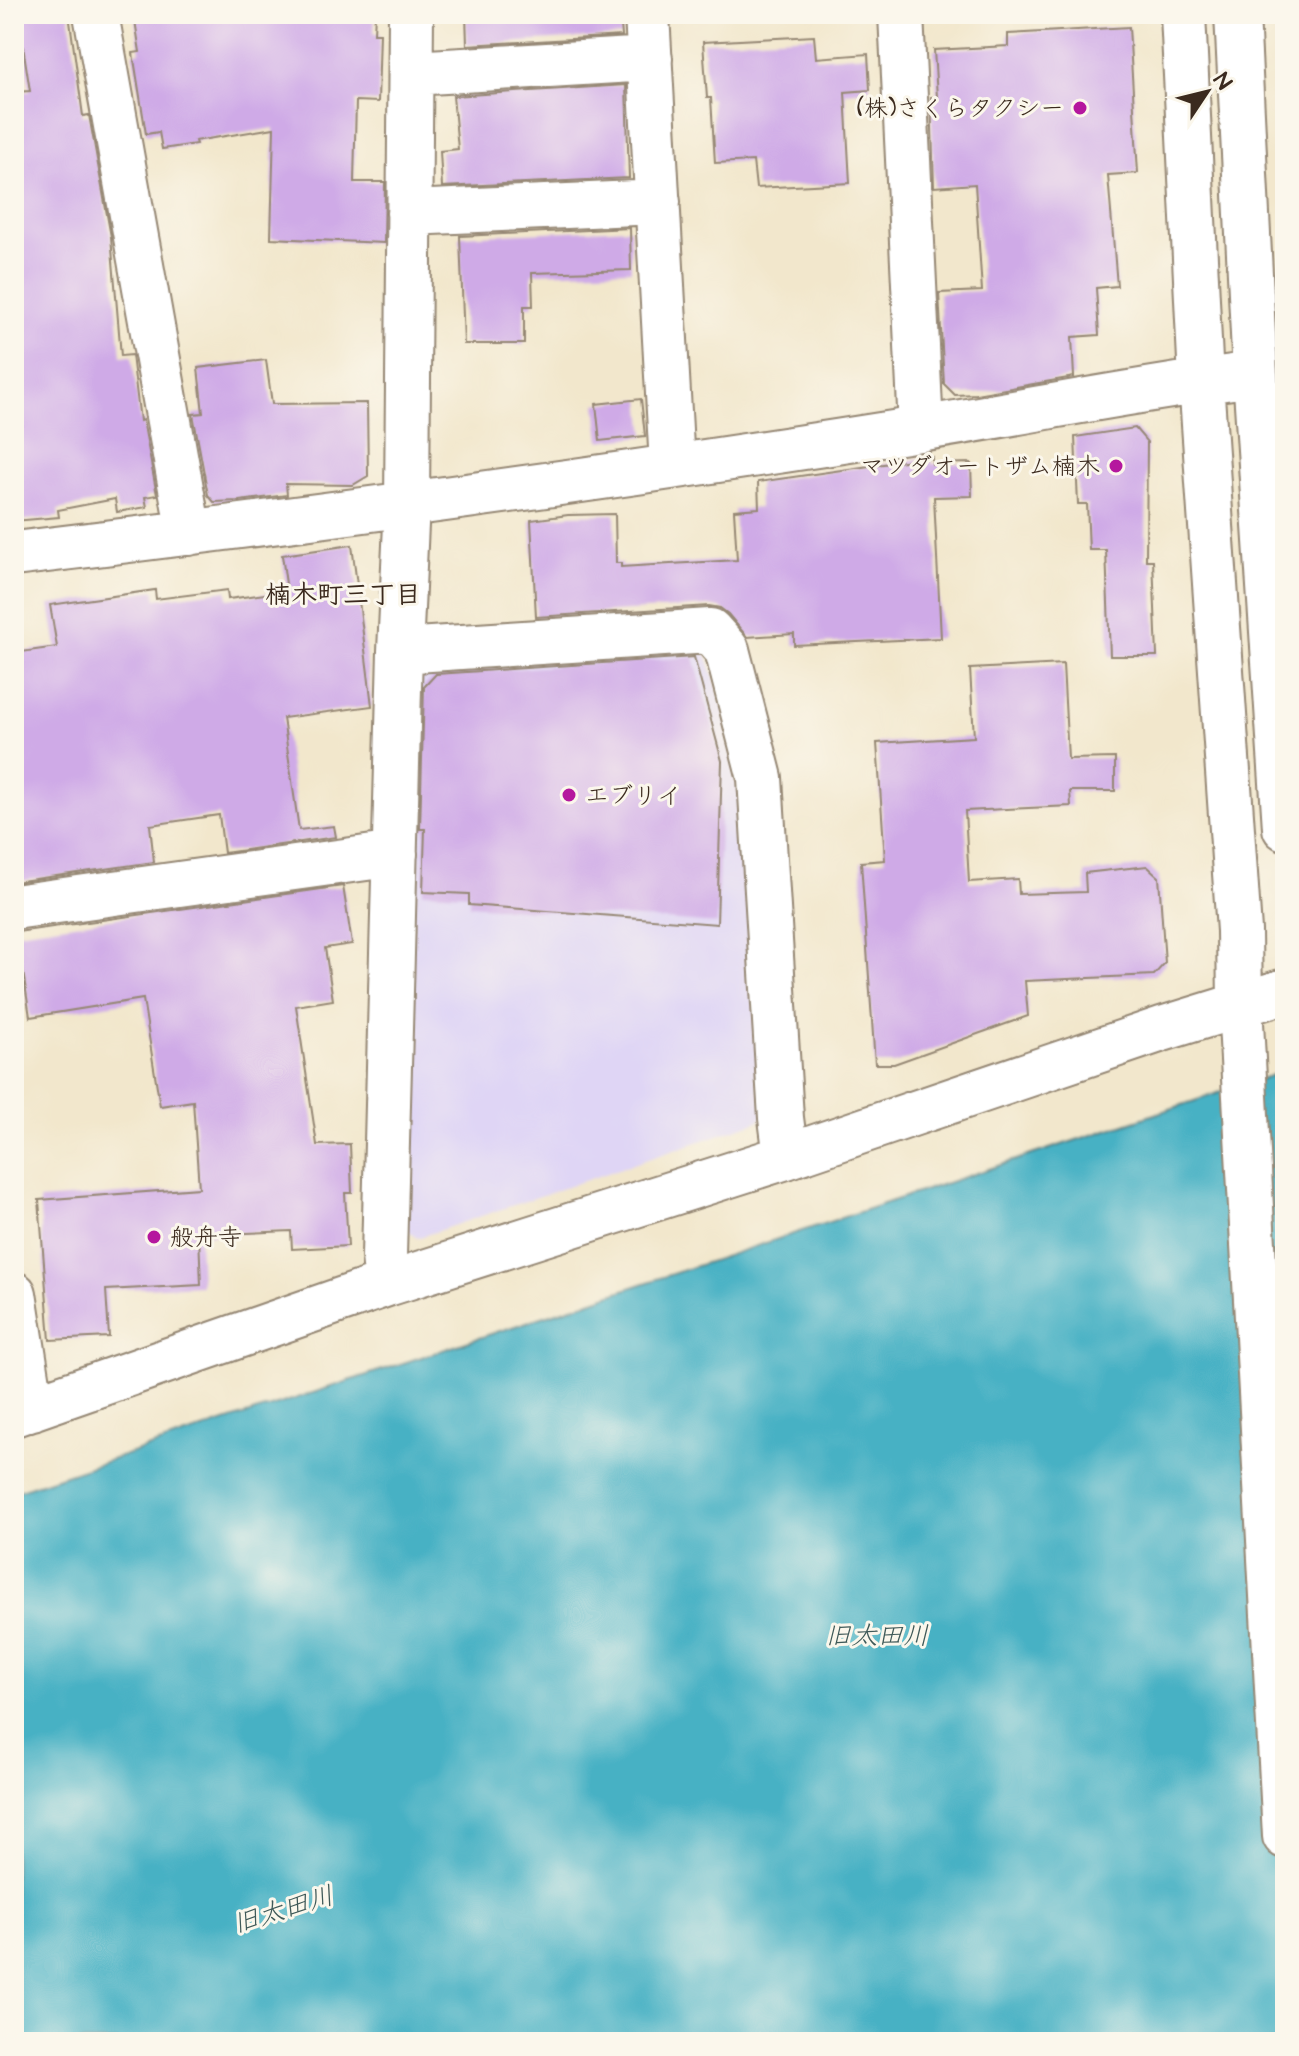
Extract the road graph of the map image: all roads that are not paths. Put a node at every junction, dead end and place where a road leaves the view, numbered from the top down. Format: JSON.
{"nodes":[{"id":1,"x":96,"y":14,"type":"edge"},
{"id":2,"x":411,"y":14,"type":"edge"},
{"id":3,"x":647,"y":14,"type":"edge"},
{"id":4,"x":901,"y":14,"type":"edge"},
{"id":5,"x":1183,"y":14,"type":"edge"},
{"id":6,"x":1237,"y":14,"type":"edge"},
{"id":7,"x":650,"y":59,"type":"junction"},
{"id":8,"x":411,"y":73,"type":"junction"},
{"id":9,"x":658,"y":202,"type":"junction"},
{"id":10,"x":409,"y":213,"type":"junction"},
{"id":11,"x":1255,"y":374,"type":"junction"},
{"id":12,"x":1201,"y":381,"type":"junction"},
{"id":13,"x":921,"y":429,"type":"junction"},
{"id":14,"x":672,"y":466,"type":"junction"},
{"id":15,"x":407,"y":503,"type":"junction"},
{"id":16,"x":189,"y":533,"type":"junction"},
{"id":17,"x":14,"y":554,"type":"edge"},
{"id":18,"x":400,"y":651,"type":"junction"},
{"id":19,"x":1285,"y":828,"type":"edge"},
{"id":20,"x":395,"y":854,"type":"junction"},
{"id":21,"x":14,"y":907,"type":"edge"},
{"id":22,"x":1285,"y":991,"type":"edge"},
{"id":23,"x":1240,"y":1004,"type":"junction"},
{"id":24,"x":786,"y":1157,"type":"junction"},
{"id":25,"x":387,"y":1284,"type":"junction"},
{"id":26,"x":14,"y":1294,"type":"edge"},
{"id":27,"x":23,"y":1411,"type":"edge"},
{"id":28,"x":1285,"y":1836,"type":"edge"}],
"edges":[{"from":1,"to":16,"type":"street"},
{"from":2,"to":8,"type":"street"},
{"from":3,"to":7,"type":"street"},
{"from":4,"to":13,"type":"street"},
{"from":5,"to":12,"type":"street"},
{"from":6,"to":11,"type":"street"},
{"from":7,"to":8,"type":"street"},
{"from":7,"to":9,"type":"street"},
{"from":8,"to":10,"type":"street"},
{"from":9,"to":10,"type":"street"},
{"from":9,"to":14,"type":"street"},
{"from":10,"to":15,"type":"street"},
{"from":11,"to":12,"type":"street"},
{"from":11,"to":19,"type":"street"},
{"from":12,"to":13,"type":"street"},
{"from":12,"to":23,"type":"street"},
{"from":13,"to":14,"type":"street"},
{"from":14,"to":15,"type":"street"},
{"from":15,"to":16,"type":"street"},
{"from":15,"to":18,"type":"street"},
{"from":16,"to":17,"type":"street"},
{"from":18,"to":20,"type":"street"},
{"from":18,"to":24,"type":"street"},
{"from":20,"to":21,"type":"street"},
{"from":20,"to":25,"type":"street"},
{"from":22,"to":23,"type":"street"},
{"from":23,"to":24,"type":"street"},
{"from":23,"to":28,"type":"street"},
{"from":24,"to":25,"type":"street"},
{"from":25,"to":27,"type":"street"},
{"from":26,"to":27,"type":"street"}]}
